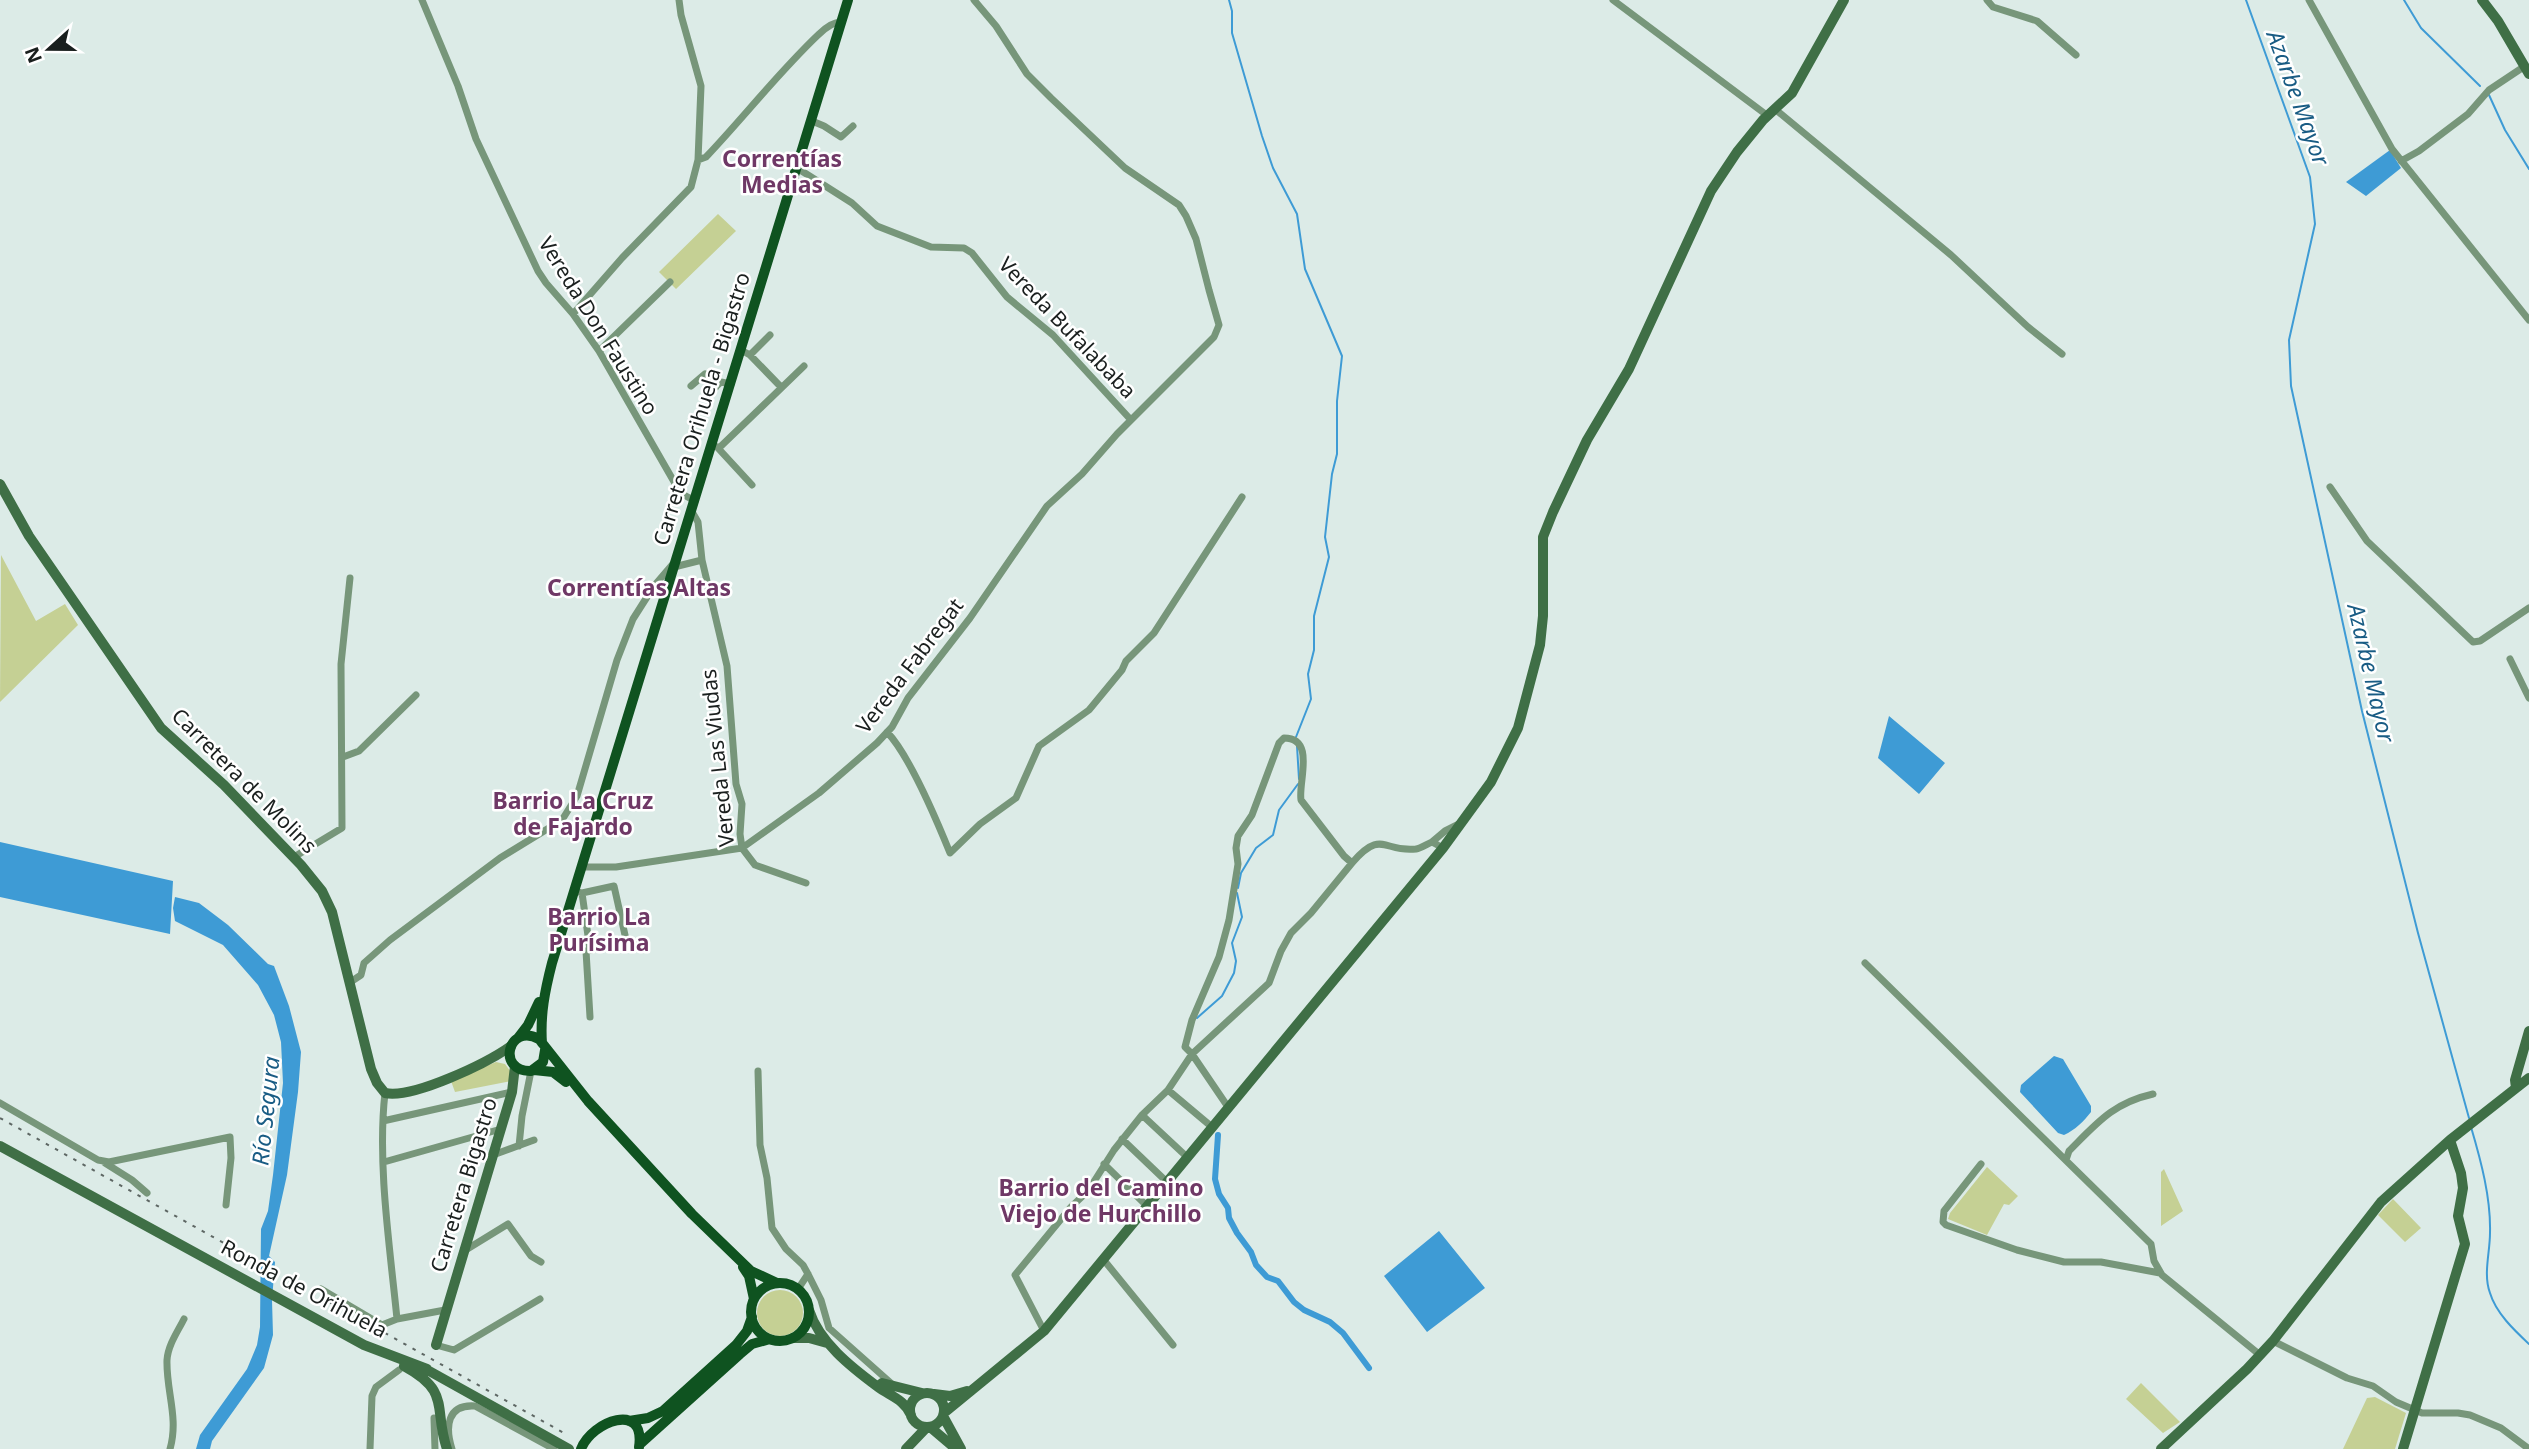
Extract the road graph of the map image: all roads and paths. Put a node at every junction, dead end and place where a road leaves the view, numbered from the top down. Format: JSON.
{"nodes":[{"id":1,"x":422,"y":0,"type":"edge"},
{"id":2,"x":679,"y":0,"type":"edge"},
{"id":3,"x":848,"y":0,"type":"edge"},
{"id":4,"x":974,"y":0,"type":"edge"},
{"id":5,"x":1613,"y":0,"type":"edge"},
{"id":6,"x":1844,"y":0,"type":"edge"},
{"id":7,"x":1987,"y":0,"type":"edge"},
{"id":8,"x":2309,"y":0,"type":"edge"},
{"id":9,"x":2482,"y":0,"type":"edge"},
{"id":10,"x":841,"y":22,"type":"junction"},
{"id":11,"x":2076,"y":55,"type":"dead end"},
{"id":12,"x":2527,"y":70,"type":"edge"},
{"id":13,"x":1771,"y":113,"type":"junction"},
{"id":14,"x":812,"y":121,"type":"junction"},
{"id":15,"x":853,"y":125,"type":"dead end"},
{"id":16,"x":698,"y":160,"type":"junction"},
{"id":17,"x":2402,"y":161,"type":"junction"},
{"id":18,"x":797,"y":168,"type":"junction"},
{"id":19,"x":670,"y":282,"type":"dead end"},
{"id":20,"x":573,"y":314,"type":"junction"},
{"id":21,"x":2529,"y":320,"type":"edge"},
{"id":22,"x":771,"y":335,"type":"dead end"},
{"id":23,"x":598,"y":351,"type":"junction"},
{"id":24,"x":746,"y":352,"type":"junction"},
{"id":25,"x":2062,"y":354,"type":"dead end"},
{"id":26,"x":804,"y":366,"type":"dead end"},
{"id":27,"x":730,"y":384,"type":"junction"},
{"id":28,"x":691,"y":386,"type":"dead end"},
{"id":29,"x":716,"y":387,"type":"junction"},
{"id":30,"x":781,"y":387,"type":"junction"},
{"id":31,"x":707,"y":395,"type":"dead end"},
{"id":32,"x":1131,"y":420,"type":"junction"},
{"id":33,"x":715,"y":445,"type":"junction"},
{"id":34,"x":0,"y":484,"type":"edge"},
{"id":35,"x":752,"y":485,"type":"dead end"},
{"id":36,"x":2330,"y":487,"type":"dead end"},
{"id":37,"x":1242,"y":497,"type":"dead end"},
{"id":38,"x":693,"y":505,"type":"junction"},
{"id":39,"x":702,"y":560,"type":"junction"},
{"id":40,"x":674,"y":565,"type":"junction"},
{"id":41,"x":350,"y":578,"type":"dead end"},
{"id":42,"x":2529,"y":608,"type":"edge"},
{"id":43,"x":2510,"y":659,"type":"dead end"},
{"id":44,"x":416,"y":695,"type":"dead end"},
{"id":45,"x":2529,"y":698,"type":"edge"},
{"id":46,"x":887,"y":732,"type":"junction"},
{"id":47,"x":343,"y":757,"type":"junction"},
{"id":48,"x":1463,"y":822,"type":"junction"},
{"id":49,"x":1432,"y":842,"type":"junction"},
{"id":50,"x":742,"y":848,"type":"junction"},
{"id":51,"x":1443,"y":848,"type":"junction"},
{"id":52,"x":294,"y":857,"type":"junction"},
{"id":53,"x":1352,"y":863,"type":"junction"},
{"id":54,"x":582,"y":867,"type":"junction"},
{"id":55,"x":806,"y":883,"type":"dead end"},
{"id":56,"x":578,"y":892,"type":"junction"},
{"id":57,"x":642,"y":942,"type":"dead end"},
{"id":58,"x":626,"y":944,"type":"junction"},
{"id":59,"x":590,"y":950,"type":"junction"},
{"id":60,"x":1865,"y":963,"type":"dead end"},
{"id":61,"x":349,"y":983,"type":"junction"},
{"id":62,"x":545,"y":990,"type":"junction"},
{"id":63,"x":590,"y":1017,"type":"dead end"},
{"id":64,"x":2529,"y":1031,"type":"edge"},
{"id":65,"x":514,"y":1042,"type":"junction"},
{"id":66,"x":544,"y":1047,"type":"junction"},
{"id":67,"x":1192,"y":1054,"type":"junction"},
{"id":68,"x":492,"y":1060,"type":"junction"},
{"id":69,"x":514,"y":1065,"type":"junction"},
{"id":70,"x":531,"y":1070,"type":"junction"},
{"id":71,"x":758,"y":1071,"type":"dead end"},
{"id":72,"x":2529,"y":1078,"type":"edge"},
{"id":73,"x":2516,"y":1088,"type":"junction"},
{"id":74,"x":513,"y":1090,"type":"junction"},
{"id":75,"x":1168,"y":1090,"type":"junction"},
{"id":76,"x":385,"y":1093,"type":"junction"},
{"id":77,"x":2153,"y":1094,"type":"dead end"},
{"id":78,"x":588,"y":1101,"type":"junction"},
{"id":79,"x":0,"y":1103,"type":"edge"},
{"id":80,"x":1228,"y":1107,"type":"junction"},
{"id":81,"x":1142,"y":1115,"type":"junction"},
{"id":82,"x":383,"y":1121,"type":"junction"},
{"id":83,"x":1212,"y":1127,"type":"junction"},
{"id":84,"x":501,"y":1129,"type":"junction"},
{"id":85,"x":1122,"y":1139,"type":"junction"},
{"id":86,"x":534,"y":1140,"type":"dead end"},
{"id":87,"x":2450,"y":1140,"type":"junction"},
{"id":88,"x":0,"y":1146,"type":"edge"},
{"id":89,"x":519,"y":1146,"type":"junction"},
{"id":90,"x":493,"y":1155,"type":"junction"},
{"id":91,"x":1187,"y":1157,"type":"junction"},
{"id":92,"x":98,"y":1160,"type":"junction"},
{"id":93,"x":2066,"y":1160,"type":"junction"},
{"id":94,"x":384,"y":1162,"type":"junction"},
{"id":95,"x":1104,"y":1164,"type":"junction"},
{"id":96,"x":1981,"y":1164,"type":"dead end"},
{"id":97,"x":1167,"y":1182,"type":"junction"},
{"id":98,"x":148,"y":1193,"type":"dead end"},
{"id":99,"x":226,"y":1205,"type":"dead end"},
{"id":100,"x":1147,"y":1206,"type":"junction"},
{"id":101,"x":464,"y":1251,"type":"junction"},
{"id":102,"x":734,"y":1257,"type":"junction"},
{"id":103,"x":1103,"y":1259,"type":"junction"},
{"id":104,"x":541,"y":1262,"type":"dead end"},
{"id":105,"x":2160,"y":1273,"type":"junction"},
{"id":106,"x":808,"y":1274,"type":"junction"},
{"id":107,"x":777,"y":1283,"type":"junction"},
{"id":108,"x":321,"y":1289,"type":"dead end"},
{"id":109,"x":798,"y":1289,"type":"junction"},
{"id":110,"x":281,"y":1298,"type":"junction"},
{"id":111,"x":540,"y":1299,"type":"dead end"},
{"id":112,"x":754,"y":1299,"type":"junction"},
{"id":113,"x":445,"y":1310,"type":"junction"},
{"id":114,"x":809,"y":1310,"type":"junction"},
{"id":115,"x":752,"y":1317,"type":"junction"},
{"id":116,"x":184,"y":1319,"type":"dead end"},
{"id":117,"x":397,"y":1319,"type":"junction"},
{"id":118,"x":1044,"y":1331,"type":"junction"},
{"id":119,"x":793,"y":1338,"type":"junction"},
{"id":120,"x":770,"y":1339,"type":"junction"},
{"id":121,"x":2273,"y":1341,"type":"junction"},
{"id":122,"x":827,"y":1343,"type":"junction"},
{"id":123,"x":364,"y":1345,"type":"junction"},
{"id":124,"x":436,"y":1345,"type":"joint"},
{"id":125,"x":1172,"y":1345,"type":"dead end"},
{"id":126,"x":2260,"y":1355,"type":"junction"},
{"id":127,"x":427,"y":1369,"type":"junction"},
{"id":128,"x":399,"y":1370,"type":"dead end"},
{"id":129,"x":864,"y":1374,"type":"junction"},
{"id":130,"x":974,"y":1388,"type":"junction"},
{"id":131,"x":898,"y":1389,"type":"junction"},
{"id":132,"x":927,"y":1393,"type":"junction"},
{"id":133,"x":2415,"y":1410,"type":"junction"},
{"id":134,"x":944,"y":1414,"type":"junction"},
{"id":135,"x":434,"y":1418,"type":"dead end"},
{"id":136,"x":912,"y":1418,"type":"junction"},
{"id":137,"x":629,"y":1421,"type":"junction"},
{"id":138,"x":928,"y":1427,"type":"junction"},
{"id":139,"x":583,"y":1444,"type":"edge"},
{"id":140,"x":556,"y":1446,"type":"edge"},
{"id":141,"x":639,"y":1446,"type":"edge"},
{"id":142,"x":909,"y":1446,"type":"edge"},
{"id":143,"x":2529,"y":1448,"type":"edge"},
{"id":144,"x":170,"y":1449,"type":"edge"},
{"id":145,"x":370,"y":1449,"type":"edge"},
{"id":146,"x":435,"y":1449,"type":"edge"},
{"id":147,"x":450,"y":1449,"type":"edge"},
{"id":148,"x":569,"y":1449,"type":"edge"},
{"id":149,"x":958,"y":1449,"type":"edge"},
{"id":150,"x":2161,"y":1449,"type":"edge"},
{"id":151,"x":2403,"y":1449,"type":"edge"}],
"edges":[{"from":1,"to":20,"type":"street","name":"Vereda Don Faustino"},
{"from":2,"to":16,"type":"street"},
{"from":3,"to":10,"type":"main road","name":"Carretera Orihuela - Bigastro"},
{"from":4,"to":32,"type":"street","name":"Vereda Fabregat"},
{"from":5,"to":13,"type":"street"},
{"from":6,"to":13,"type":"main road"},
{"from":7,"to":11,"type":"street"},
{"from":8,"to":17,"type":"street"},
{"from":9,"to":12,"type":"main road"},
{"from":10,"to":14,"type":"main road","name":"Carretera Orihuela - Bigastro"},
{"from":10,"to":16,"type":"street"},
{"from":12,"to":17,"type":"street"},
{"from":13,"to":25,"type":"street"},
{"from":13,"to":48,"type":"main road"},
{"from":14,"to":15,"type":"street"},
{"from":14,"to":18,"type":"main road","name":"Carretera Orihuela - Bigastro"},
{"from":16,"to":20,"type":"street"},
{"from":17,"to":21,"type":"street"},
{"from":18,"to":24,"type":"main road","name":"Carretera Orihuela - Bigastro"},
{"from":18,"to":32,"type":"street","name":"Vereda Bufalababa"},
{"from":19,"to":23,"type":"street"},
{"from":20,"to":23,"type":"street","name":"Vereda Don Faustino"},
{"from":22,"to":24,"type":"street"},
{"from":23,"to":38,"type":"street","name":"Vereda Don Faustino"},
{"from":24,"to":27,"type":"main road","name":"Carretera Orihuela - Bigastro"},
{"from":24,"to":30,"type":"street"},
{"from":26,"to":30,"type":"street"},
{"from":27,"to":29,"type":"street"},
{"from":27,"to":33,"type":"main road","name":"Carretera Orihuela - Bigastro"},
{"from":28,"to":29,"type":"street"},
{"from":29,"to":31,"type":"street"},
{"from":30,"to":33,"type":"street"},
{"from":32,"to":46,"type":"street","name":"Vereda Fabregat"},
{"from":33,"to":35,"type":"street"},
{"from":33,"to":38,"type":"main road","name":"Carretera Orihuela - Bigastro"},
{"from":34,"to":52,"type":"main road","name":"Carretera de Molins"},
{"from":36,"to":42,"type":"street"},
{"from":37,"to":46,"type":"street"},
{"from":38,"to":39,"type":"street","name":"Vereda Las Viudas"},
{"from":38,"to":40,"type":"main road","name":"Carretera Orihuela - Bigastro"},
{"from":39,"to":40,"type":"street"},
{"from":39,"to":50,"type":"street","name":"Vereda Las Viudas"},
{"from":40,"to":54,"type":"main road","name":"Carretera Orihuela - Bigastro"},
{"from":40,"to":61,"type":"street"},
{"from":41,"to":47,"type":"street"},
{"from":43,"to":45,"type":"street"},
{"from":44,"to":47,"type":"street"},
{"from":46,"to":50,"type":"street","name":"Vereda Fabregat"},
{"from":47,"to":52,"type":"street"},
{"from":48,"to":49,"type":"street"},
{"from":48,"to":51,"type":"main road"},
{"from":49,"to":51,"type":"street"},
{"from":49,"to":53,"type":"street"},
{"from":50,"to":54,"type":"street","name":"Vereda Fabregat"},
{"from":50,"to":55,"type":"street","name":"Vereda Las Viudas"},
{"from":51,"to":80,"type":"main road"},
{"from":52,"to":61,"type":"main road","name":"Carretera de Molins"},
{"from":53,"to":67,"type":"street"},
{"from":53,"to":67,"type":"street"},
{"from":54,"to":56,"type":"main road","name":"Carretera Orihuela - Bigastro"},
{"from":56,"to":58,"type":"street"},
{"from":56,"to":59,"type":"street"},
{"from":56,"to":62,"type":"main road","name":"Carretera Orihuela - Bigastro"},
{"from":57,"to":58,"type":"street"},
{"from":58,"to":59,"type":"street"},
{"from":59,"to":63,"type":"street"},
{"from":60,"to":93,"type":"street"},
{"from":61,"to":76,"type":"main road","name":"Carretera de Molins"},
{"from":62,"to":65,"type":"main road"},
{"from":62,"to":66,"type":"main road"},
{"from":64,"to":73,"type":"main road"},
{"from":65,"to":66,"type":"main road"},
{"from":65,"to":68,"type":"main road"},
{"from":65,"to":69,"type":"main road"},
{"from":66,"to":70,"type":"main road"},
{"from":66,"to":78,"type":"main road"},
{"from":67,"to":75,"type":"street"},
{"from":67,"to":80,"type":"street"},
{"from":68,"to":69,"type":"main road"},
{"from":68,"to":76,"type":"main road"},
{"from":69,"to":70,"type":"main road"},
{"from":69,"to":74,"type":"main road","name":"Carretera Bigastro"},
{"from":70,"to":74,"type":"main road","name":"Carretera Bigastro"},
{"from":70,"to":78,"type":"main road"},
{"from":70,"to":89,"type":"street"},
{"from":71,"to":106,"type":"street"},
{"from":72,"to":73,"type":"main road"},
{"from":73,"to":87,"type":"main road"},
{"from":74,"to":82,"type":"street"},
{"from":74,"to":84,"type":"main road","name":"Carretera Bigastro"},
{"from":75,"to":81,"type":"street"},
{"from":75,"to":83,"type":"street"},
{"from":76,"to":82,"type":"street"},
{"from":77,"to":93,"type":"street"},
{"from":78,"to":102,"type":"main road"},
{"from":79,"to":92,"type":"street"},
{"from":80,"to":83,"type":"main road"},
{"from":81,"to":85,"type":"street"},
{"from":81,"to":91,"type":"street"},
{"from":82,"to":94,"type":"street"},
{"from":83,"to":91,"type":"main road"},
{"from":84,"to":90,"type":"main road","name":"Carretera Bigastro"},
{"from":84,"to":94,"type":"street"},
{"from":85,"to":95,"type":"street"},
{"from":85,"to":97,"type":"street"},
{"from":86,"to":89,"type":"street"},
{"from":87,"to":121,"type":"main road"},
{"from":87,"to":133,"type":"main road"},
{"from":88,"to":110,"type":"main road","name":"Ronda de Orihuela"},
{"from":89,"to":90,"type":"street"},
{"from":90,"to":101,"type":"main road","name":"Carretera Bigastro"},
{"from":91,"to":97,"type":"main road"},
{"from":92,"to":98,"type":"street"},
{"from":92,"to":99,"type":"street"},
{"from":93,"to":105,"type":"street"},
{"from":94,"to":117,"type":"street"},
{"from":95,"to":100,"type":"street"},
{"from":95,"to":118,"type":"street"},
{"from":96,"to":105,"type":"street"},
{"from":97,"to":100,"type":"main road"},
{"from":100,"to":103,"type":"main road"},
{"from":101,"to":104,"type":"street"},
{"from":101,"to":113,"type":"main road","name":"Carretera Bigastro"},
{"from":102,"to":107,"type":"main road"},
{"from":102,"to":112,"type":"main road"},
{"from":103,"to":118,"type":"main road"},
{"from":103,"to":125,"type":"street"},
{"from":105,"to":126,"type":"street"},
{"from":106,"to":109,"type":"street"},
{"from":106,"to":131,"type":"street"},
{"from":107,"to":109,"type":"main road"},
{"from":107,"to":112,"type":"main road"},
{"from":108,"to":117,"type":"street"},
{"from":109,"to":114,"type":"main road"},
{"from":110,"to":123,"type":"main road","name":"Ronda de Orihuela"},
{"from":110,"to":127,"type":"main road","name":"Ronda de Orihuela"},
{"from":111,"to":124,"type":"street"},
{"from":112,"to":115,"type":"main road"},
{"from":113,"to":117,"type":"street"},
{"from":113,"to":124,"type":"main road","name":"Carretera Bigastro"},
{"from":114,"to":119,"type":"main road"},
{"from":114,"to":122,"type":"main road"},
{"from":115,"to":120,"type":"main road"},
{"from":115,"to":137,"type":"main road"},
{"from":116,"to":144,"type":"street"},
{"from":118,"to":130,"type":"main road"},
{"from":119,"to":120,"type":"main road"},
{"from":119,"to":122,"type":"main road"},
{"from":120,"to":141,"type":"main road"},
{"from":121,"to":126,"type":"main road"},
{"from":121,"to":133,"type":"street"},
{"from":122,"to":129,"type":"main road"},
{"from":123,"to":127,"type":"main road","name":"Ronda de Orihuela"},
{"from":123,"to":147,"type":"main road"},
{"from":126,"to":150,"type":"main road"},
{"from":127,"to":140,"type":"main road","name":"Ronda de Orihuela"},
{"from":128,"to":145,"type":"street"},
{"from":129,"to":131,"type":"main road"},
{"from":129,"to":136,"type":"main road"},
{"from":130,"to":132,"type":"main road"},
{"from":130,"to":134,"type":"main road"},
{"from":131,"to":132,"type":"main road"},
{"from":132,"to":134,"type":"main road"},
{"from":132,"to":136,"type":"main road"},
{"from":133,"to":143,"type":"street"},
{"from":133,"to":151,"type":"main road"},
{"from":134,"to":138,"type":"main road"},
{"from":134,"to":149,"type":"main road"},
{"from":135,"to":146,"type":"street"},
{"from":136,"to":138,"type":"main road"},
{"from":136,"to":142,"type":"main road"},
{"from":137,"to":139,"type":"main road"},
{"from":137,"to":141,"type":"main road"},
{"from":138,"to":142,"type":"main road"},
{"from":138,"to":149,"type":"main road"},
{"from":139,"to":140,"type":"main road"},
{"from":140,"to":147,"type":"street"},
{"from":140,"to":148,"type":"main road","name":"Ronda de Orihuela"}]}
